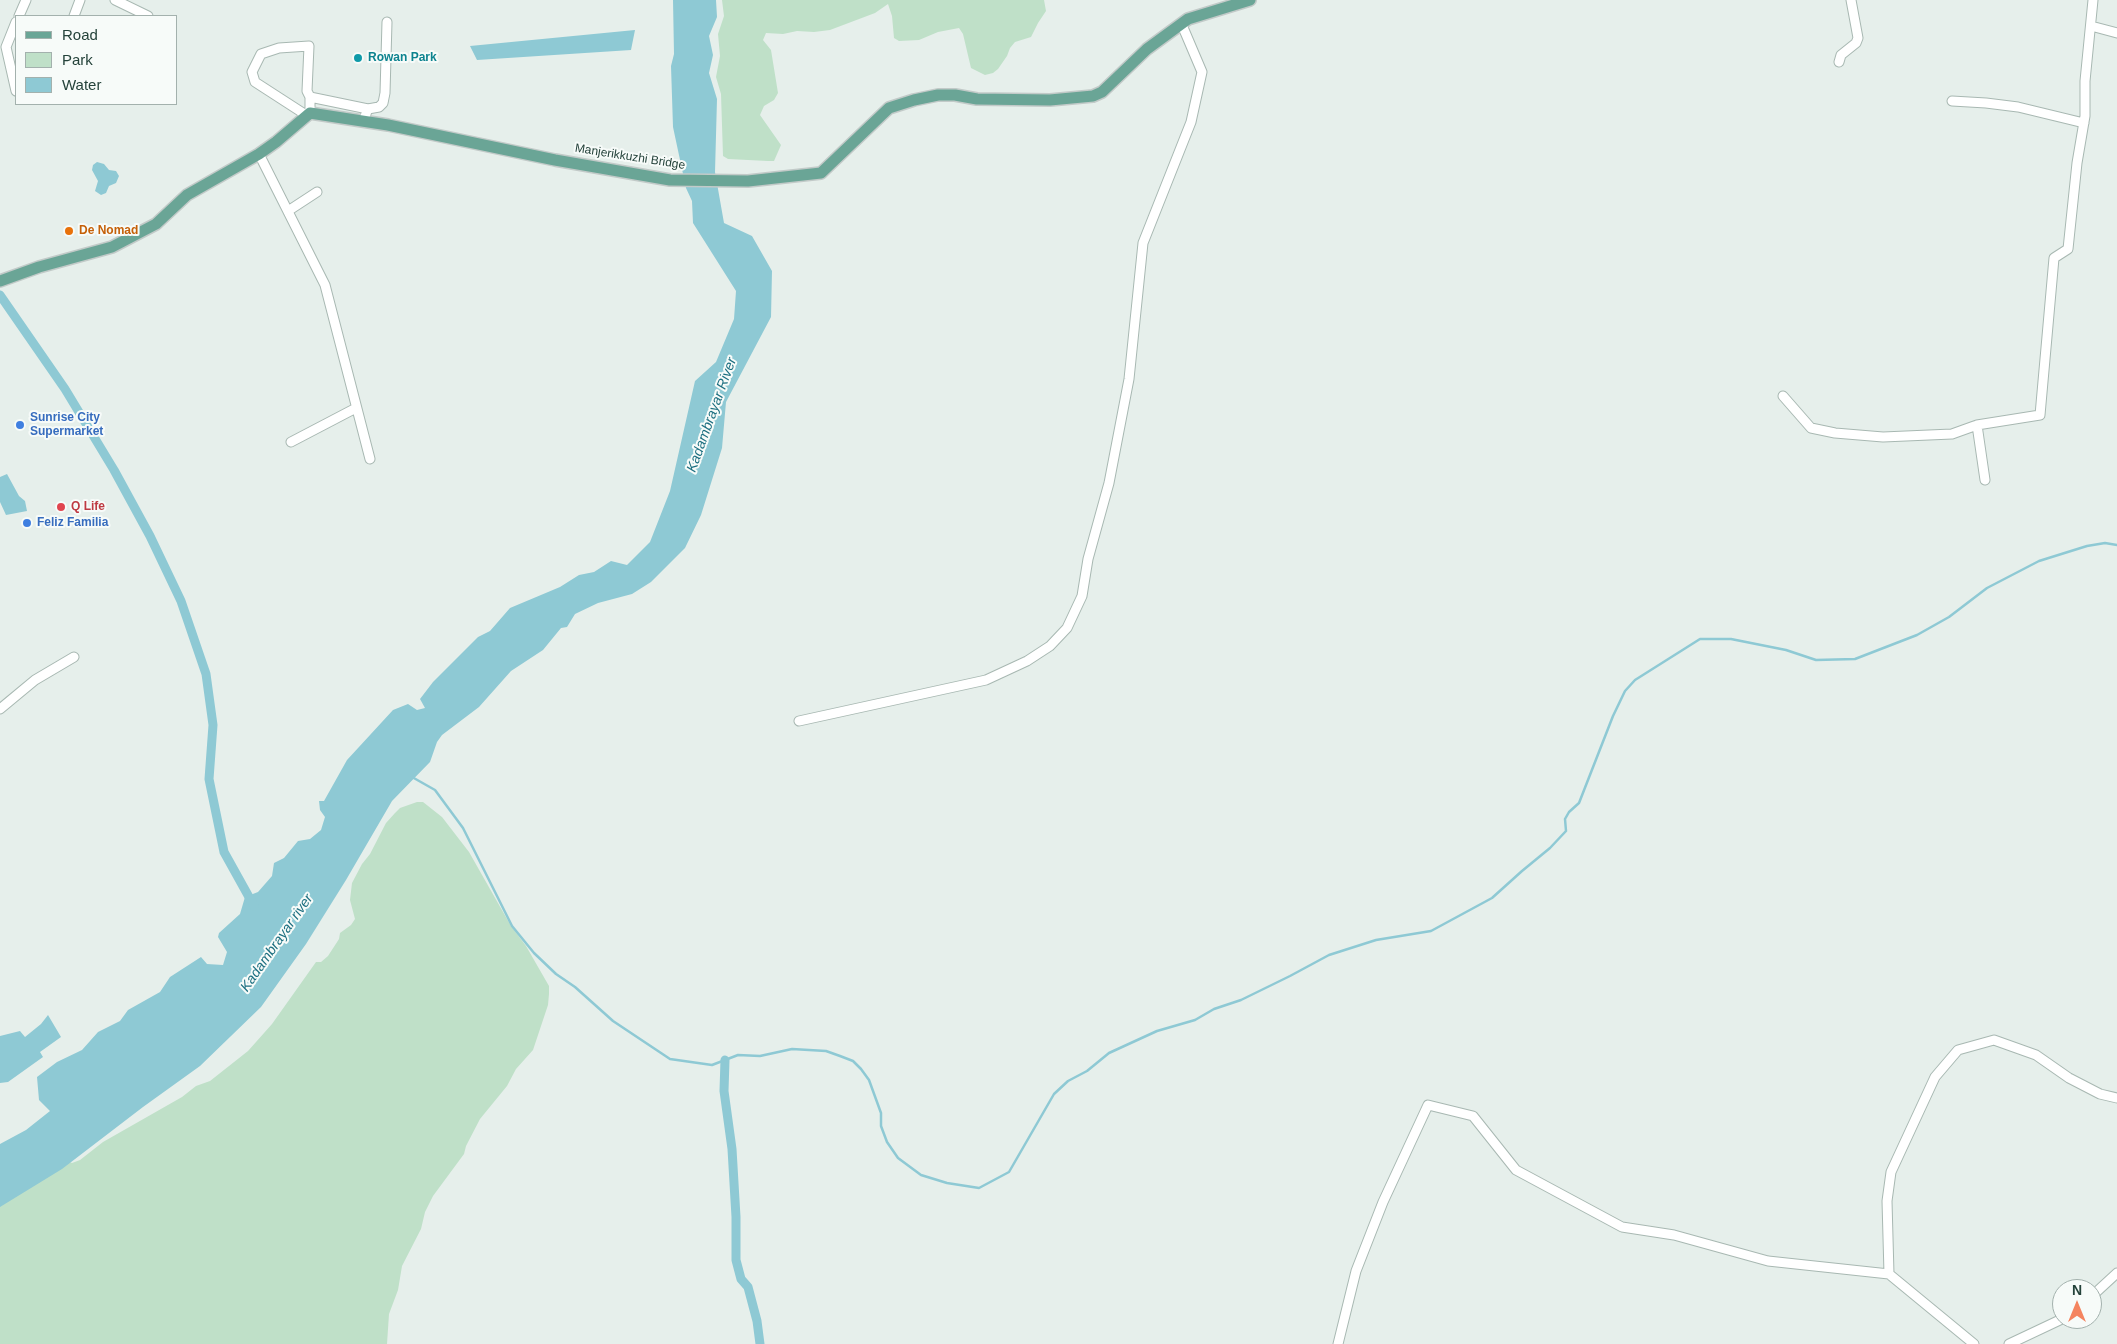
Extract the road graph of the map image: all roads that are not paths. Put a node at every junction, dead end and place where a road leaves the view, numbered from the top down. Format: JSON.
{"nodes":[{"id":1,"x":26,"y":0,"type":"edge"},
{"id":2,"x":80,"y":0,"type":"edge"},
{"id":3,"x":116,"y":0,"type":"edge"},
{"id":4,"x":1250,"y":0,"type":"edge"},
{"id":5,"x":1851,"y":0,"type":"edge"},
{"id":6,"x":2093,"y":0,"type":"edge"},
{"id":7,"x":19,"y":15,"type":"edge"},
{"id":8,"x":74,"y":15,"type":"edge"},
{"id":9,"x":146,"y":15,"type":"edge"},
{"id":10,"x":387,"y":22,"type":"dead end"},
{"id":11,"x":15,"y":25,"type":"edge"},
{"id":12,"x":1182,"y":25,"type":"junction"},
{"id":13,"x":2091,"y":26,"type":"junction"},
{"id":14,"x":2117,"y":33,"type":"edge"},
{"id":15,"x":1839,"y":62,"type":"dead end"},
{"id":16,"x":15,"y":87,"type":"edge"},
{"id":17,"x":310,"y":97,"type":"junction"},
{"id":18,"x":1952,"y":101,"type":"dead end"},
{"id":19,"x":368,"y":109,"type":"junction"},
{"id":20,"x":308,"y":114,"type":"junction"},
{"id":21,"x":363,"y":122,"type":"junction"},
{"id":22,"x":2084,"y":123,"type":"junction"},
{"id":23,"x":259,"y":154,"type":"junction"},
{"id":24,"x":317,"y":192,"type":"dead end"},
{"id":25,"x":288,"y":211,"type":"junction"},
{"id":26,"x":0,"y":282,"type":"edge"},
{"id":27,"x":1783,"y":396,"type":"dead end"},
{"id":28,"x":356,"y":408,"type":"junction"},
{"id":29,"x":1977,"y":425,"type":"junction"},
{"id":30,"x":291,"y":442,"type":"dead end"},
{"id":31,"x":370,"y":459,"type":"dead end"},
{"id":32,"x":1985,"y":480,"type":"dead end"},
{"id":33,"x":74,"y":656,"type":"dead end"},
{"id":34,"x":0,"y":709,"type":"edge"},
{"id":35,"x":799,"y":721,"type":"dead end"},
{"id":36,"x":2117,"y":1098,"type":"edge"},
{"id":37,"x":2117,"y":1273,"type":"edge"},
{"id":38,"x":1889,"y":1274,"type":"junction"},
{"id":39,"x":2102,"y":1287,"type":"edge"},
{"id":40,"x":2052,"y":1324,"type":"edge"},
{"id":41,"x":1338,"y":1344,"type":"edge"},
{"id":42,"x":1974,"y":1344,"type":"edge"},
{"id":43,"x":2009,"y":1344,"type":"edge"}],
"edges":[{"from":1,"to":7,"type":"street"},
{"from":2,"to":8,"type":"street"},
{"from":3,"to":9,"type":"street"},
{"from":4,"to":12,"type":"main road"},
{"from":5,"to":15,"type":"street"},
{"from":6,"to":13,"type":"street"},
{"from":10,"to":19,"type":"street"},
{"from":11,"to":16,"type":"street"},
{"from":12,"to":21,"type":"main road","name":"Manjerikkuzhi Bridge"},
{"from":12,"to":35,"type":"street"},
{"from":13,"to":14,"type":"street"},
{"from":13,"to":22,"type":"street"},
{"from":17,"to":19,"type":"street"},
{"from":17,"to":20,"type":"street"},
{"from":17,"to":20,"type":"street"},
{"from":18,"to":22,"type":"street"},
{"from":19,"to":21,"type":"street"},
{"from":20,"to":21,"type":"main road","name":"Manjerikkuzhi Bridge"},
{"from":20,"to":23,"type":"main road"},
{"from":22,"to":29,"type":"street"},
{"from":23,"to":25,"type":"street"},
{"from":23,"to":26,"type":"main road"},
{"from":24,"to":25,"type":"street"},
{"from":25,"to":28,"type":"street"},
{"from":27,"to":29,"type":"street"},
{"from":28,"to":30,"type":"street"},
{"from":28,"to":31,"type":"street"},
{"from":29,"to":32,"type":"street"},
{"from":33,"to":34,"type":"street"},
{"from":36,"to":38,"type":"street"},
{"from":37,"to":39,"type":"street"},
{"from":38,"to":41,"type":"street"},
{"from":38,"to":42,"type":"street"},
{"from":40,"to":43,"type":"street"}]}
